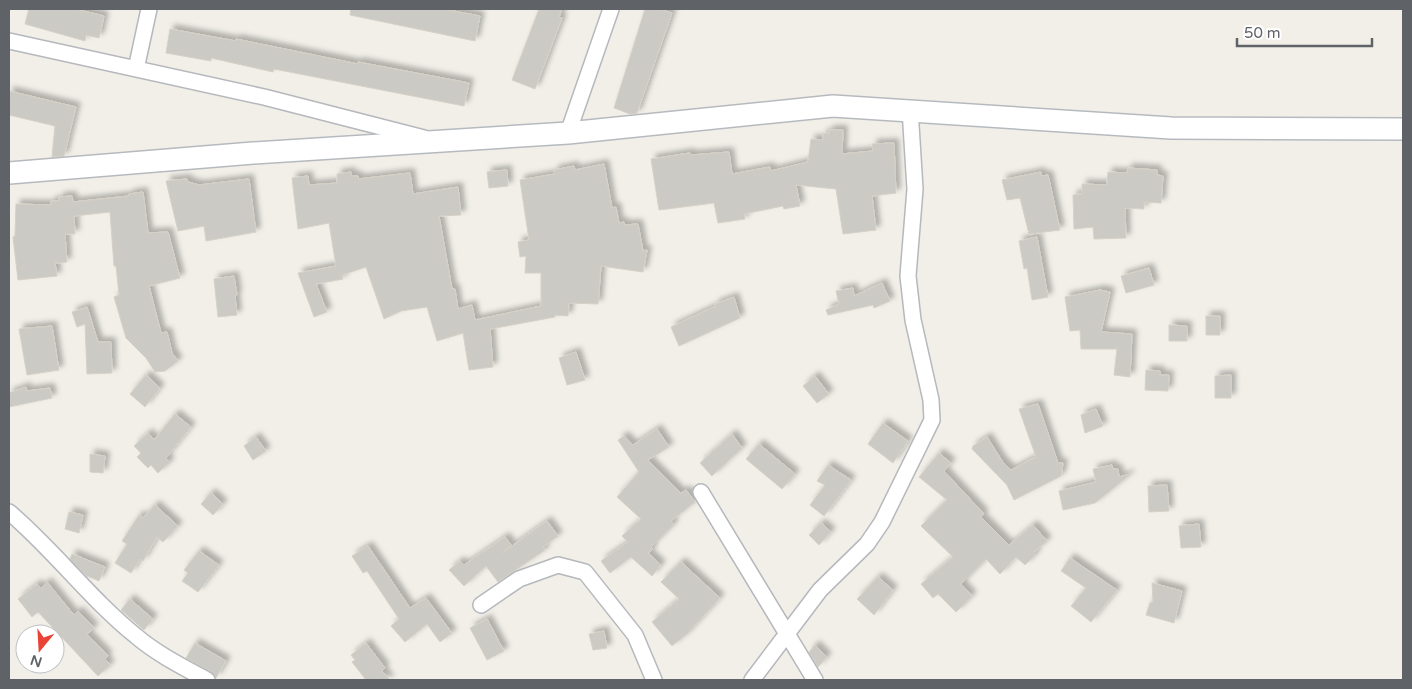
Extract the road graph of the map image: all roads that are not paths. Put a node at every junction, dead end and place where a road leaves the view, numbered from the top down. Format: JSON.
{"nodes":[{"id":1,"x":150,"y":9,"type":"edge"},
{"id":2,"x":611,"y":9,"type":"edge"},
{"id":3,"x":9,"y":41,"type":"edge"},
{"id":4,"x":136,"y":69,"type":"junction"},
{"id":5,"x":910,"y":110,"type":"junction"},
{"id":6,"x":1403,"y":129,"type":"edge"},
{"id":7,"x":568,"y":133,"type":"junction"},
{"id":8,"x":437,"y":141,"type":"junction"},
{"id":9,"x":9,"y":173,"type":"edge"},
{"id":10,"x":701,"y":492,"type":"dead end"},
{"id":11,"x":9,"y":512,"type":"edge"},
{"id":12,"x":481,"y":605,"type":"dead end"},
{"id":13,"x":786,"y":633,"type":"junction"},
{"id":14,"x":207,"y":680,"type":"edge"},
{"id":15,"x":654,"y":680,"type":"edge"},
{"id":16,"x":752,"y":680,"type":"edge"},
{"id":17,"x":815,"y":680,"type":"edge"}],
"edges":[{"from":1,"to":4,"type":"street"},
{"from":2,"to":7,"type":"street"},
{"from":3,"to":4,"type":"street"},
{"from":4,"to":8,"type":"street"},
{"from":5,"to":6,"type":"street"},
{"from":5,"to":7,"type":"street"},
{"from":5,"to":13,"type":"street"},
{"from":7,"to":8,"type":"street"},
{"from":8,"to":9,"type":"street"},
{"from":10,"to":13,"type":"street"},
{"from":11,"to":14,"type":"street"},
{"from":12,"to":15,"type":"street"},
{"from":13,"to":16,"type":"street"},
{"from":13,"to":17,"type":"street"}]}
